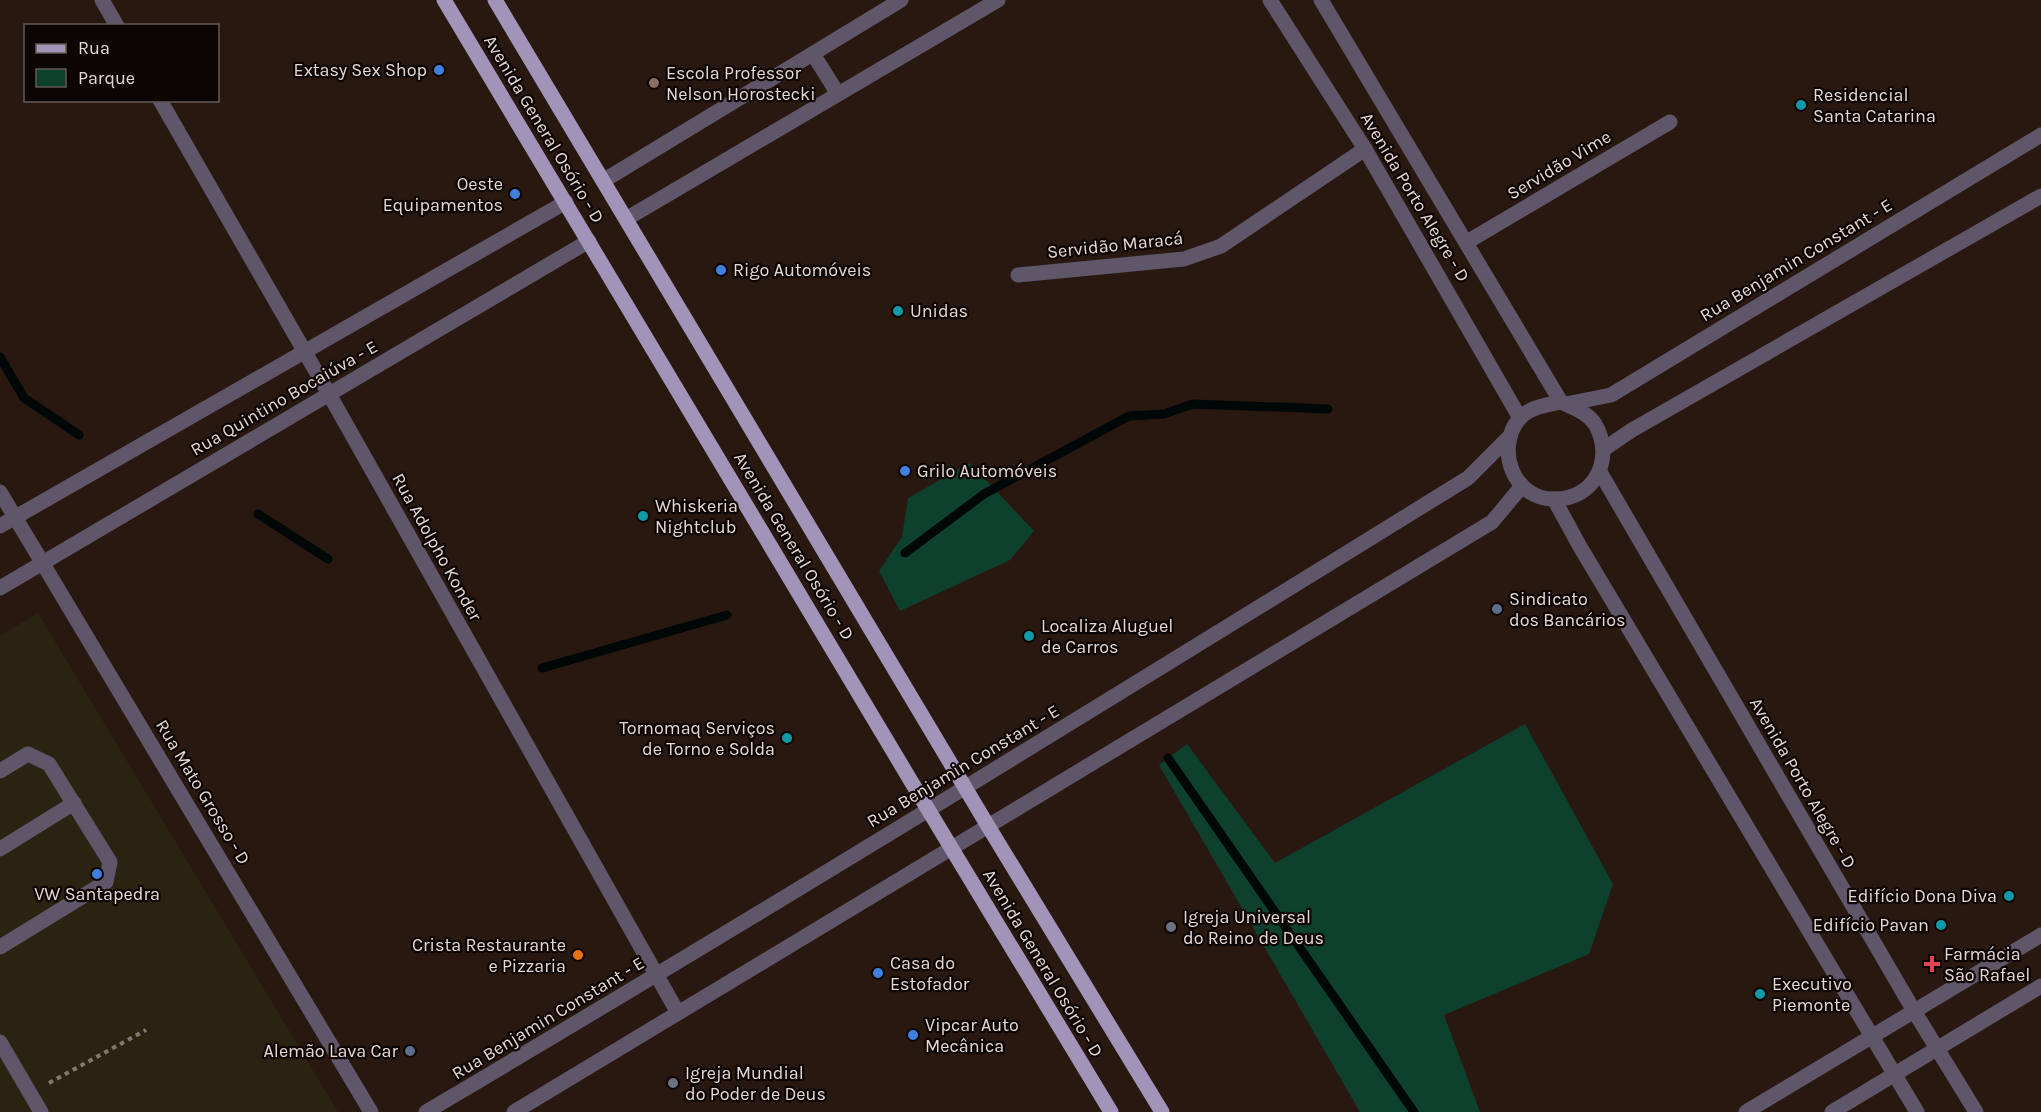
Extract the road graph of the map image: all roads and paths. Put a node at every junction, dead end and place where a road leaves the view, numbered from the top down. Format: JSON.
{"nodes":[{"id":1,"x":102,"y":0,"type":"edge"},
{"id":2,"x":444,"y":0,"type":"edge"},
{"id":3,"x":495,"y":0,"type":"edge"},
{"id":4,"x":901,"y":0,"type":"edge"},
{"id":5,"x":998,"y":0,"type":"edge"},
{"id":6,"x":1270,"y":0,"type":"edge"},
{"id":7,"x":1321,"y":0,"type":"edge"},
{"id":8,"x":116,"y":24,"type":"edge"},
{"id":9,"x":813,"y":54,"type":"junction"},
{"id":10,"x":838,"y":94,"type":"junction"},
{"id":11,"x":161,"y":102,"type":"edge"},
{"id":12,"x":1671,"y":122,"type":"dead end"},
{"id":13,"x":2041,"y":135,"type":"edge"},
{"id":14,"x":1365,"y":149,"type":"junction"},
{"id":15,"x":603,"y":181,"type":"junction"},
{"id":16,"x":2041,"y":196,"type":"edge"},
{"id":17,"x":566,"y":202,"type":"junction"},
{"id":18,"x":626,"y":219,"type":"junction"},
{"id":19,"x":589,"y":241,"type":"junction"},
{"id":20,"x":1467,"y":242,"type":"junction"},
{"id":21,"x":1018,"y":275,"type":"dead end"},
{"id":22,"x":304,"y":352,"type":"junction"},
{"id":23,"x":329,"y":394,"type":"junction"},
{"id":24,"x":1563,"y":403,"type":"junction"},
{"id":25,"x":1520,"y":418,"type":"junction"},
{"id":26,"x":1509,"y":437,"type":"junction"},
{"id":27,"x":1604,"y":449,"type":"junction"},
{"id":28,"x":1600,"y":472,"type":"junction"},
{"id":29,"x":1522,"y":486,"type":"junction"},
{"id":30,"x":0,"y":492,"type":"edge"},
{"id":31,"x":1554,"y":500,"type":"junction"},
{"id":32,"x":15,"y":517,"type":"junction"},
{"id":33,"x":0,"y":526,"type":"edge"},
{"id":34,"x":43,"y":563,"type":"junction"},
{"id":35,"x":0,"y":588,"type":"edge"},
{"id":36,"x":0,"y":771,"type":"edge"},
{"id":37,"x":965,"y":788,"type":"junction"},
{"id":38,"x":74,"y":803,"type":"junction"},
{"id":39,"x":928,"y":810,"type":"junction"},
{"id":40,"x":988,"y":826,"type":"junction"},
{"id":41,"x":0,"y":849,"type":"edge"},
{"id":42,"x":950,"y":849,"type":"junction"},
{"id":43,"x":2041,"y":935,"type":"edge"},
{"id":44,"x":0,"y":947,"type":"edge"},
{"id":45,"x":657,"y":976,"type":"junction"},
{"id":46,"x":2041,"y":986,"type":"edge"},
{"id":47,"x":1914,"y":1011,"type":"junction"},
{"id":48,"x":678,"y":1013,"type":"junction"},
{"id":49,"x":146,"y":1030,"type":"dead end"},
{"id":50,"x":1871,"y":1037,"type":"junction"},
{"id":51,"x":1,"y":1047,"type":"edge"},
{"id":52,"x":1937,"y":1048,"type":"junction"},
{"id":53,"x":1894,"y":1075,"type":"junction"},
{"id":54,"x":30,"y":1094,"type":"junction"},
{"id":55,"x":41,"y":1112,"type":"edge"},
{"id":56,"x":371,"y":1112,"type":"edge"},
{"id":57,"x":426,"y":1112,"type":"edge"},
{"id":58,"x":514,"y":1112,"type":"edge"},
{"id":59,"x":1111,"y":1112,"type":"edge"},
{"id":60,"x":1162,"y":1112,"type":"edge"},
{"id":61,"x":1746,"y":1112,"type":"edge"},
{"id":62,"x":1832,"y":1112,"type":"edge"},
{"id":63,"x":1917,"y":1112,"type":"edge"},
{"id":64,"x":1976,"y":1112,"type":"edge"}],
"edges":[{"from":1,"to":8,"type":"street"},
{"from":2,"to":17,"type":"main road","name":"Avenida General Osório - D"},
{"from":3,"to":15,"type":"main road","name":"Avenida General Osório - D"},
{"from":4,"to":9,"type":"street"},
{"from":5,"to":10,"type":"street"},
{"from":6,"to":14,"type":"street","name":"Avenida Porto Alegre - D"},
{"from":7,"to":20,"type":"street","name":"Avenida Porto Alegre - D"},
{"from":9,"to":10,"type":"street"},
{"from":9,"to":15,"type":"street"},
{"from":10,"to":18,"type":"street"},
{"from":11,"to":22,"type":"street","name":"Rua Adolpho Konder"},
{"from":12,"to":20,"type":"street","name":"Servidão Vime"},
{"from":13,"to":24,"type":"street","name":"Rua Benjamin Constant - E"},
{"from":14,"to":21,"type":"street","name":"Servidão Maracá"},
{"from":14,"to":25,"type":"street","name":"Avenida Porto Alegre - D"},
{"from":15,"to":18,"type":"main road","name":"Avenida General Osório - D"},
{"from":16,"to":27,"type":"street"},
{"from":17,"to":19,"type":"main road","name":"Avenida General Osório - D"},
{"from":17,"to":22,"type":"street","name":"Rua Quintino Bocaiúva - E"},
{"from":18,"to":37,"type":"main road","name":"Avenida General Osório - D"},
{"from":19,"to":23,"type":"street","name":"Rua Quintino Bocaiúva - E"},
{"from":19,"to":39,"type":"main road","name":"Avenida General Osório - D"},
{"from":20,"to":24,"type":"street","name":"Avenida Porto Alegre - D"},
{"from":22,"to":23,"type":"street","name":"Rua Adolpho Konder"},
{"from":22,"to":32,"type":"street","name":"Rua Quintino Bocaiúva - E"},
{"from":23,"to":34,"type":"street","name":"Rua Quintino Bocaiúva - E"},
{"from":23,"to":45,"type":"street","name":"Rua Adolpho Konder"},
{"from":24,"to":25,"type":"street"},
{"from":24,"to":27,"type":"street"},
{"from":25,"to":26,"type":"street"},
{"from":26,"to":29,"type":"street"},
{"from":26,"to":37,"type":"street","name":"Rua Benjamin Constant - E"},
{"from":27,"to":28,"type":"street"},
{"from":28,"to":31,"type":"street"},
{"from":28,"to":47,"type":"street","name":"Avenida Porto Alegre - D"},
{"from":29,"to":31,"type":"street"},
{"from":29,"to":40,"type":"street"},
{"from":30,"to":32,"type":"street","name":"Rua Mato Grosso - D"},
{"from":31,"to":50,"type":"street"},
{"from":32,"to":33,"type":"street","name":"Rua Quintino Bocaiúva - E"},
{"from":32,"to":34,"type":"street","name":"Rua Mato Grosso - D"},
{"from":34,"to":35,"type":"street","name":"Rua Quintino Bocaiúva - E"},
{"from":34,"to":56,"type":"street","name":"Rua Mato Grosso - D"},
{"from":36,"to":38,"type":"street"},
{"from":37,"to":39,"type":"street","name":"Rua Benjamin Constant - E"},
{"from":37,"to":40,"type":"main road","name":"Avenida General Osório - D"},
{"from":38,"to":41,"type":"street"},
{"from":38,"to":44,"type":"street"},
{"from":39,"to":42,"type":"main road","name":"Avenida General Osório - D"},
{"from":39,"to":45,"type":"street","name":"Rua Benjamin Constant - E"},
{"from":40,"to":42,"type":"street"},
{"from":40,"to":60,"type":"main road","name":"Avenida General Osório - D"},
{"from":42,"to":48,"type":"street"},
{"from":42,"to":59,"type":"main road","name":"Avenida General Osório - D"},
{"from":43,"to":47,"type":"street"},
{"from":45,"to":48,"type":"street","name":"Rua Adolpho Konder"},
{"from":45,"to":57,"type":"street","name":"Rua Benjamin Constant - E"},
{"from":46,"to":52,"type":"street"},
{"from":47,"to":50,"type":"street"},
{"from":47,"to":52,"type":"street","name":"Avenida Porto Alegre - D"},
{"from":48,"to":58,"type":"street"},
{"from":49,"to":54,"type":"path"},
{"from":50,"to":53,"type":"street"},
{"from":50,"to":61,"type":"street"},
{"from":51,"to":54,"type":"street"},
{"from":52,"to":53,"type":"street"},
{"from":52,"to":64,"type":"street","name":"Avenida Porto Alegre - D"},
{"from":53,"to":62,"type":"street"},
{"from":53,"to":63,"type":"street"},
{"from":54,"to":55,"type":"street"}]}
